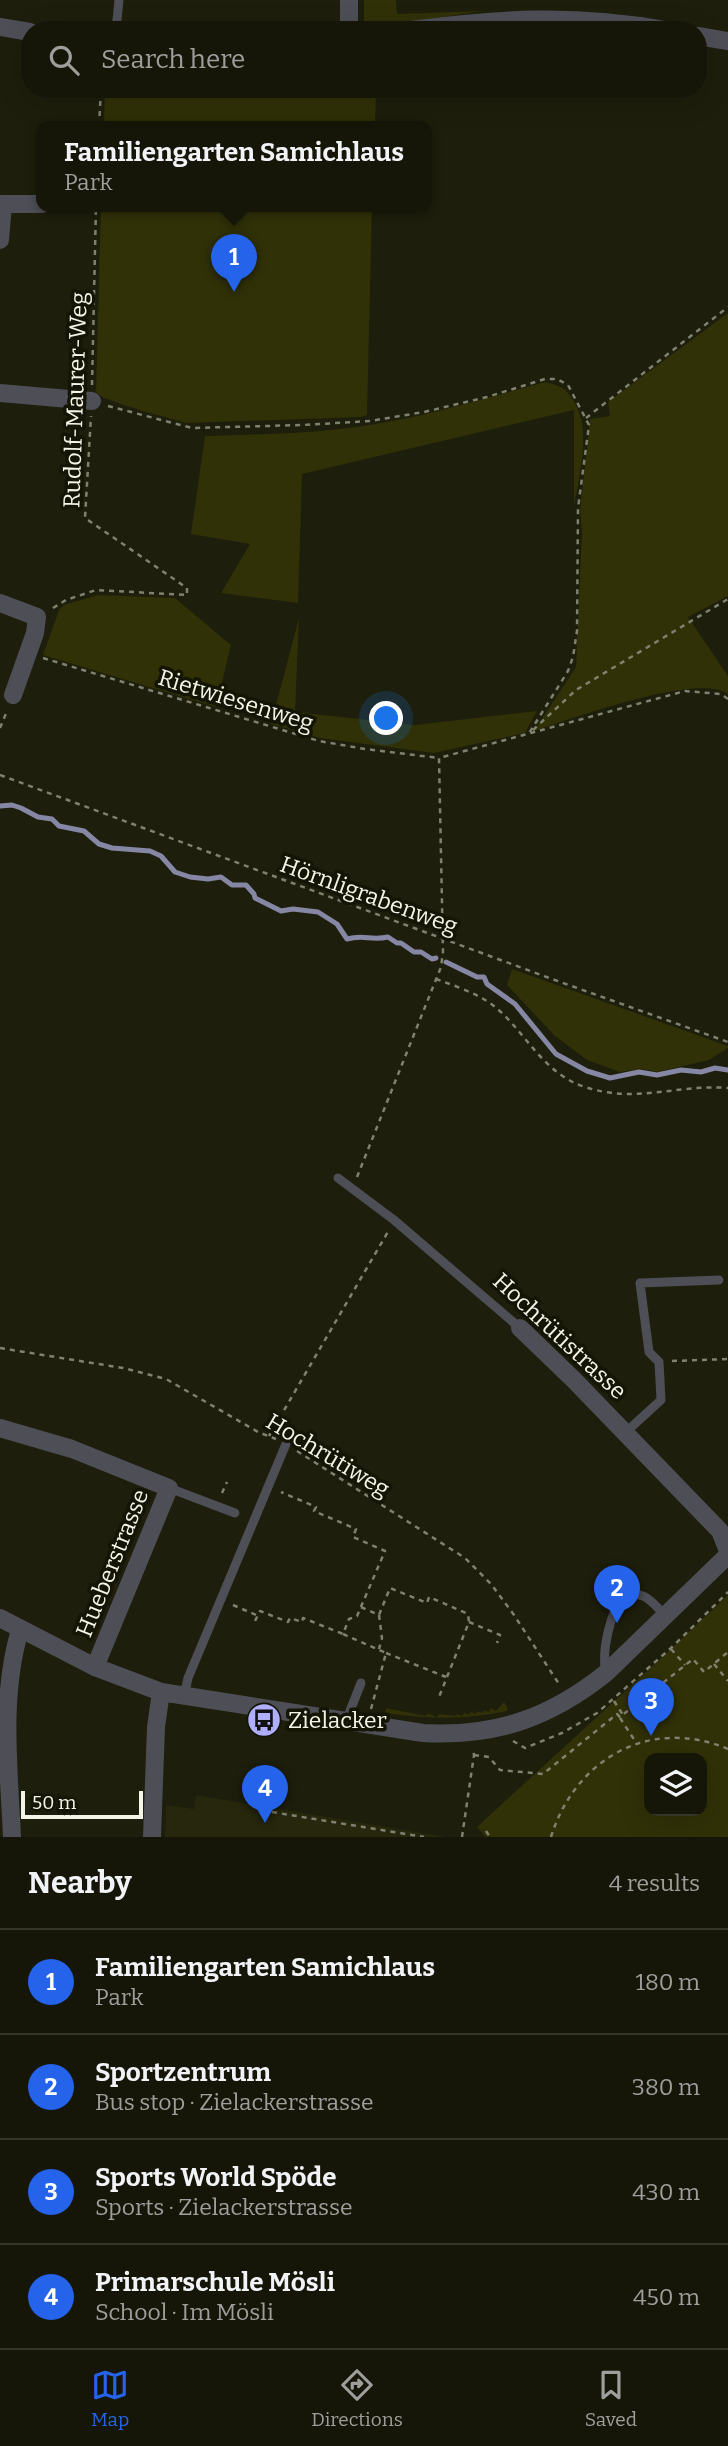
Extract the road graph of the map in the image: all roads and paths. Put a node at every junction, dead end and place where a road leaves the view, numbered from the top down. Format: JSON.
{"nodes":[{"id":1,"x":119,"y":0,"type":"edge"},
{"id":2,"x":349,"y":0,"type":"edge"},
{"id":3,"x":117,"y":21,"type":"edge"},
{"id":4,"x":349,"y":21,"type":"edge"},
{"id":5,"x":494,"y":21,"type":"edge"},
{"id":6,"x":610,"y":21,"type":"edge"},
{"id":7,"x":0,"y":27,"type":"edge"},
{"id":8,"x":21,"y":30,"type":"edge"},
{"id":9,"x":707,"y":38,"type":"edge"},
{"id":10,"x":728,"y":41,"type":"edge"},
{"id":11,"x":101,"y":98,"type":"edge"},
{"id":12,"x":99,"y":121,"type":"edge"},
{"id":13,"x":1,"y":204,"type":"edge"},
{"id":14,"x":36,"y":204,"type":"edge"},
{"id":15,"x":96,"y":212,"type":"edge"},
{"id":16,"x":0,"y":240,"type":"edge"},
{"id":17,"x":728,"y":307,"type":"edge"},
{"id":18,"x":0,"y":393,"type":"edge"},
{"id":19,"x":92,"y":401,"type":"junction"},
{"id":20,"x":586,"y":418,"type":"junction"},
{"id":21,"x":728,"y":599,"type":"edge"},
{"id":22,"x":0,"y":603,"type":"edge"},
{"id":23,"x":37,"y":617,"type":"junction"},
{"id":24,"x":28,"y":653,"type":"junction"},
{"id":25,"x":13,"y":695,"type":"dead end"},
{"id":26,"x":728,"y":699,"type":"edge"},
{"id":27,"x":528,"y":735,"type":"junction"},
{"id":28,"x":439,"y":758,"type":"junction"},
{"id":29,"x":0,"y":775,"type":"edge"},
{"id":30,"x":444,"y":939,"type":"junction"},
{"id":31,"x":436,"y":978,"type":"junction"},
{"id":32,"x":728,"y":1042,"type":"edge"},
{"id":33,"x":728,"y":1088,"type":"edge"},
{"id":34,"x":338,"y":1178,"type":"dead end"},
{"id":35,"x":353,"y":1189,"type":"junction"},
{"id":36,"x":394,"y":1220,"type":"junction"},
{"id":37,"x":719,"y":1280,"type":"dead end"},
{"id":38,"x":520,"y":1328,"type":"joint"},
{"id":39,"x":0,"y":1348,"type":"edge"},
{"id":40,"x":728,"y":1359,"type":"edge"},
{"id":41,"x":659,"y":1362,"type":"junction"},
{"id":42,"x":0,"y":1428,"type":"edge"},
{"id":43,"x":626,"y":1432,"type":"junction"},
{"id":44,"x":269,"y":1436,"type":"junction"},
{"id":45,"x":286,"y":1444,"type":"junction"},
{"id":46,"x":268,"y":1486,"type":"junction"},
{"id":47,"x":169,"y":1488,"type":"junction"},
{"id":48,"x":235,"y":1513,"type":"dead end"},
{"id":49,"x":728,"y":1553,"type":"edge"},
{"id":50,"x":728,"y":1592,"type":"edge"},
{"id":51,"x":221,"y":1600,"type":"junction"},
{"id":52,"x":361,"y":1607,"type":"junction"},
{"id":53,"x":379,"y":1615,"type":"junction"},
{"id":54,"x":257,"y":1616,"type":"junction"},
{"id":55,"x":666,"y":1616,"type":"junction"},
{"id":56,"x":0,"y":1618,"type":"edge"},
{"id":57,"x":255,"y":1621,"type":"dead end"},
{"id":58,"x":469,"y":1622,"type":"junction"},
{"id":59,"x":20,"y":1630,"type":"junction"},
{"id":60,"x":342,"y":1634,"type":"junction"},
{"id":61,"x":497,"y":1643,"type":"dead end"},
{"id":62,"x":671,"y":1648,"type":"junction"},
{"id":63,"x":379,"y":1650,"type":"junction"},
{"id":64,"x":728,"y":1652,"type":"edge"},
{"id":65,"x":386,"y":1653,"type":"junction"},
{"id":66,"x":714,"y":1664,"type":"junction"},
{"id":67,"x":684,"y":1665,"type":"junction"},
{"id":68,"x":95,"y":1667,"type":"junction"},
{"id":69,"x":606,"y":1673,"type":"junction"},
{"id":70,"x":446,"y":1678,"type":"junction"},
{"id":71,"x":728,"y":1681,"type":"edge"},
{"id":72,"x":360,"y":1684,"type":"dead end"},
{"id":73,"x":161,"y":1692,"type":"junction"},
{"id":74,"x":184,"y":1696,"type":"junction"},
{"id":75,"x":439,"y":1697,"type":"dead end"},
{"id":76,"x":568,"y":1700,"type":"junction"},
{"id":77,"x":613,"y":1700,"type":"junction"},
{"id":78,"x":369,"y":1713,"type":"dead end"},
{"id":79,"x":622,"y":1716,"type":"junction"},
{"id":80,"x":345,"y":1722,"type":"junction"},
{"id":81,"x":508,"y":1736,"type":"dead end"},
{"id":82,"x":472,"y":1744,"type":"dead end"},
{"id":83,"x":637,"y":1744,"type":"junction"},
{"id":84,"x":728,"y":1749,"type":"edge"},
{"id":85,"x":474,"y":1755,"type":"junction"},
{"id":86,"x":272,"y":1812,"type":"dead end"},
{"id":87,"x":486,"y":1831,"type":"dead end"},
{"id":88,"x":12,"y":1837,"type":"edge"},
{"id":89,"x":152,"y":1837,"type":"edge"},
{"id":90,"x":424,"y":1837,"type":"edge"},
{"id":91,"x":462,"y":1837,"type":"edge"},
{"id":92,"x":490,"y":1837,"type":"edge"},
{"id":93,"x":551,"y":1837,"type":"edge"}],
"edges":[{"from":1,"to":3,"type":"lane"},
{"from":2,"to":4,"type":"street"},
{"from":5,"to":6,"type":"street"},
{"from":7,"to":8,"type":"street"},
{"from":9,"to":10,"type":"street"},
{"from":11,"to":12,"type":"path"},
{"from":13,"to":14,"type":"street"},
{"from":13,"to":16,"type":"street"},
{"from":15,"to":19,"type":"path","name":"Rudolf-Maurer-Weg"},
{"from":17,"to":20,"type":"path"},
{"from":18,"to":19,"type":"street"},
{"from":19,"to":20,"type":"path"},
{"from":19,"to":23,"type":"path","name":"Rudolf-Maurer-Weg"},
{"from":20,"to":27,"type":"path"},
{"from":21,"to":27,"type":"path"},
{"from":22,"to":23,"type":"street"},
{"from":23,"to":24,"type":"street"},
{"from":24,"to":25,"type":"street"},
{"from":24,"to":28,"type":"path","name":"Rietwiesenweg"},
{"from":26,"to":27,"type":"path"},
{"from":27,"to":28,"type":"path"},
{"from":28,"to":30,"type":"path"},
{"from":29,"to":30,"type":"path","name":"Hörnligrabenweg"},
{"from":30,"to":31,"type":"path"},
{"from":30,"to":32,"type":"path","name":"Hörnligrabenweg"},
{"from":31,"to":33,"type":"path"},
{"from":31,"to":35,"type":"path"},
{"from":34,"to":35,"type":"lane","name":"Hochrütistrasse"},
{"from":35,"to":36,"type":"lane","name":"Hochrütistrasse"},
{"from":36,"to":38,"type":"lane","name":"Hochrütistrasse"},
{"from":36,"to":44,"type":"path"},
{"from":37,"to":41,"type":"lane"},
{"from":38,"to":43,"type":"street","name":"Hochrütistrasse"},
{"from":39,"to":44,"type":"path","name":"Hochrütiweg"},
{"from":40,"to":41,"type":"path"},
{"from":41,"to":43,"type":"lane"},
{"from":42,"to":47,"type":"street","name":"Hueberstrasse"},
{"from":43,"to":49,"type":"street","name":"Hochrütistrasse"},
{"from":44,"to":45,"type":"path","name":"Hochrütiweg"},
{"from":45,"to":46,"type":"lane"},
{"from":45,"to":76,"type":"path","name":"Hochrütiweg"},
{"from":46,"to":51,"type":"lane"},
{"from":46,"to":52,"type":"path"},
{"from":47,"to":48,"type":"lane"},
{"from":47,"to":68,"type":"street","name":"Hueberstrasse"},
{"from":49,"to":55,"type":"street"},
{"from":50,"to":62,"type":"path"},
{"from":51,"to":54,"type":"path"},
{"from":51,"to":74,"type":"lane"},
{"from":52,"to":53,"type":"path"},
{"from":52,"to":60,"type":"path"},
{"from":53,"to":58,"type":"path"},
{"from":53,"to":63,"type":"path"},
{"from":54,"to":57,"type":"path"},
{"from":54,"to":60,"type":"path"},
{"from":55,"to":69,"type":"street"},
{"from":55,"to":69,"type":"lane"},
{"from":56,"to":59,"type":"street"},
{"from":58,"to":61,"type":"path"},
{"from":58,"to":70,"type":"path"},
{"from":59,"to":68,"type":"street"},
{"from":59,"to":88,"type":"street"},
{"from":60,"to":63,"type":"path"},
{"from":62,"to":67,"type":"path"},
{"from":62,"to":77,"type":"path"},
{"from":63,"to":65,"type":"path"},
{"from":64,"to":66,"type":"path"},
{"from":65,"to":70,"type":"path"},
{"from":65,"to":78,"type":"path"},
{"from":66,"to":67,"type":"path"},
{"from":66,"to":71,"type":"path"},
{"from":67,"to":79,"type":"path"},
{"from":68,"to":73,"type":"street"},
{"from":69,"to":76,"type":"street"},
{"from":70,"to":75,"type":"path"},
{"from":72,"to":80,"type":"lane"},
{"from":73,"to":74,"type":"street"},
{"from":73,"to":89,"type":"street"},
{"from":74,"to":80,"type":"street"},
{"from":76,"to":80,"type":"street"},
{"from":77,"to":79,"type":"path"},
{"from":77,"to":81,"type":"path"},
{"from":79,"to":83,"type":"path"},
{"from":79,"to":85,"type":"path"},
{"from":82,"to":85,"type":"path"},
{"from":83,"to":84,"type":"path"},
{"from":83,"to":93,"type":"path"},
{"from":85,"to":91,"type":"path"},
{"from":86,"to":90,"type":"path"},
{"from":87,"to":92,"type":"path"}]}
